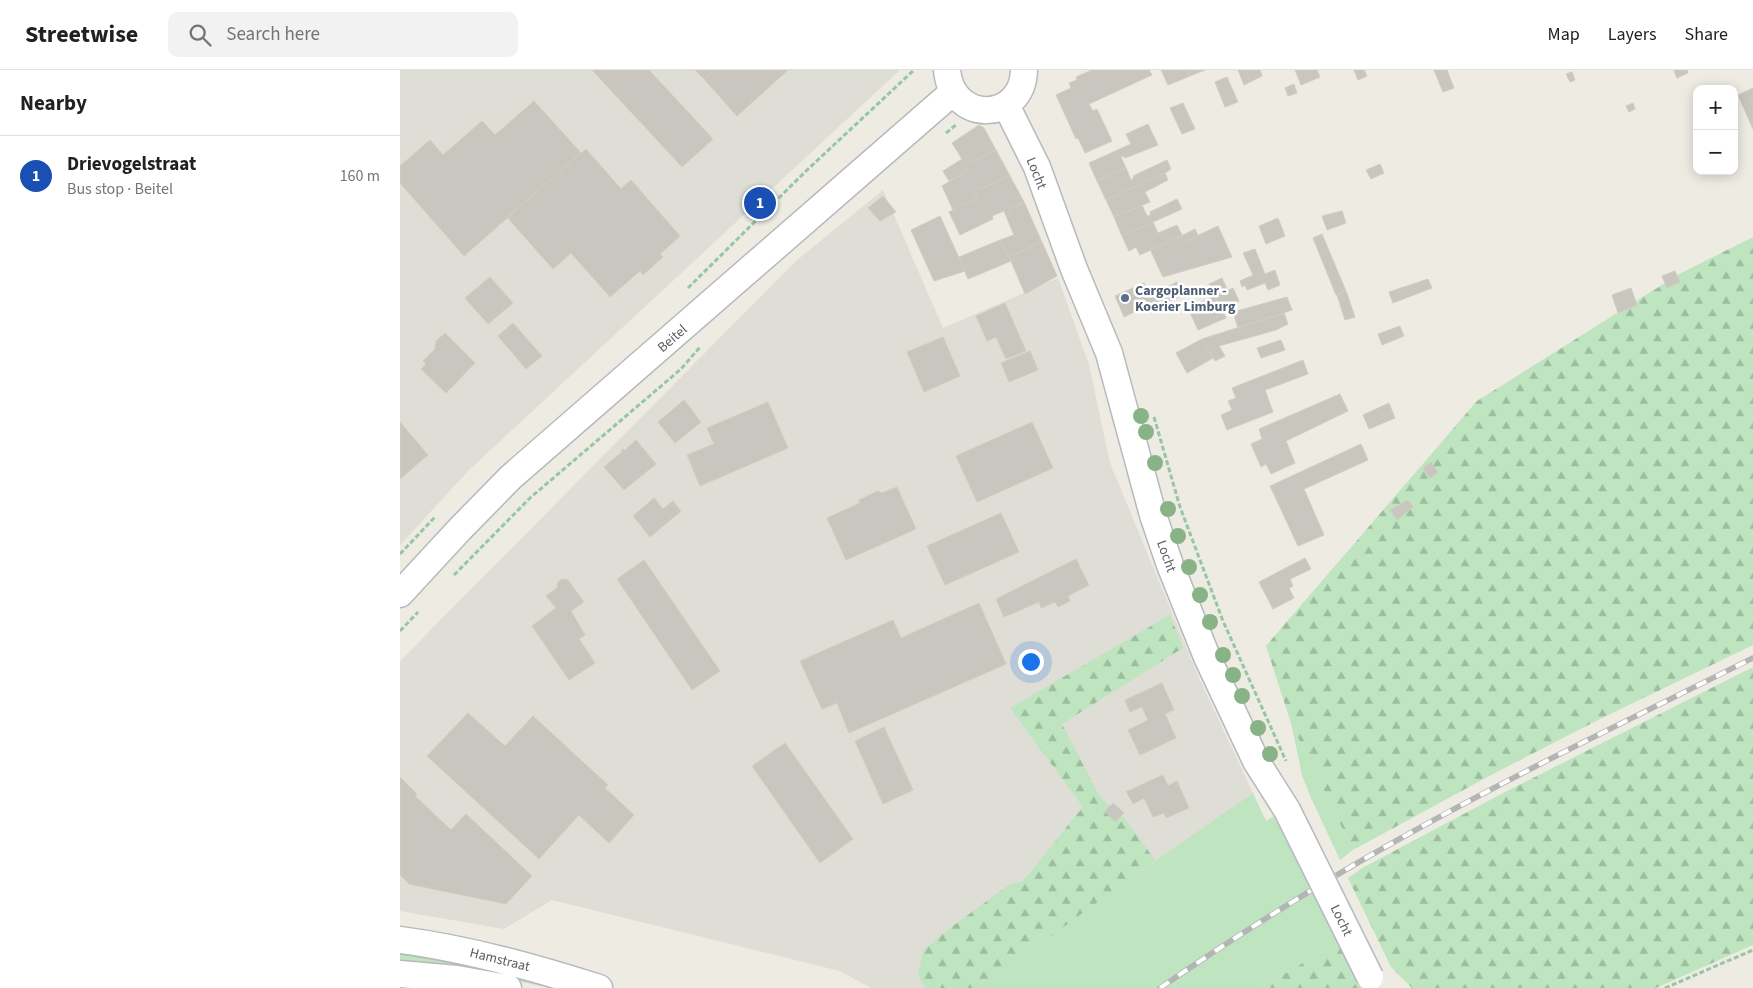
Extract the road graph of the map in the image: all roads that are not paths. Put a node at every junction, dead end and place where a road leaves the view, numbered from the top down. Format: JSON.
{"nodes":[{"id":1,"x":1024,"y":70,"type":"edge"},
{"id":2,"x":950,"y":81,"type":"edge"},
{"id":3,"x":1006,"y":105,"type":"junction"},
{"id":4,"x":400,"y":594,"type":"edge"},
{"id":5,"x":400,"y":940,"type":"edge"},
{"id":6,"x":400,"y":974,"type":"edge"},
{"id":7,"x":1372,"y":982,"type":"edge"},
{"id":8,"x":508,"y":988,"type":"edge"},
{"id":9,"x":599,"y":988,"type":"edge"}],
"edges":[{"from":1,"to":3,"type":"street"},
{"from":2,"to":3,"type":"street"},
{"from":2,"to":4,"type":"street","name":"Beitel"},
{"from":3,"to":7,"type":"street","name":"Locht","bridge":true},
{"from":5,"to":9,"type":"street","name":"Hamstraat"},
{"from":6,"to":8,"type":"street","name":"Hamstraat"}]}
